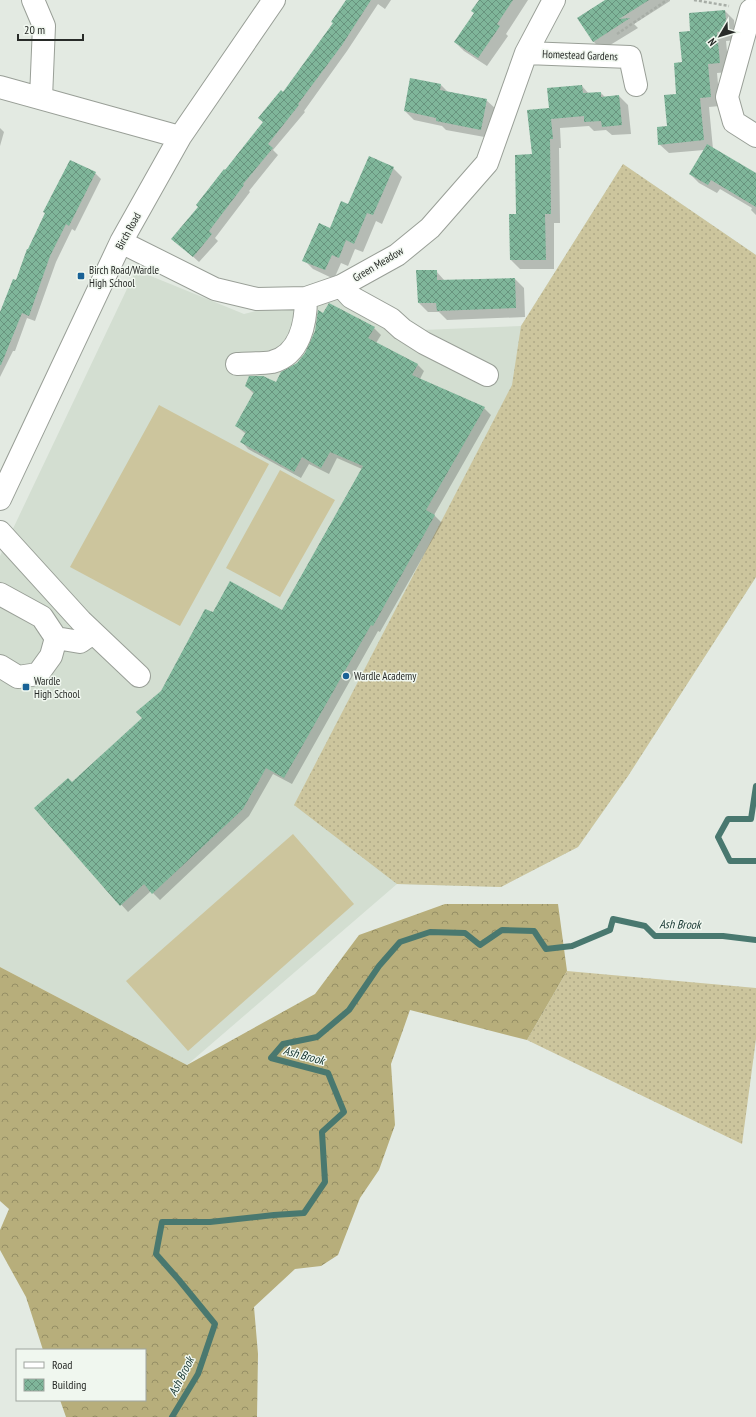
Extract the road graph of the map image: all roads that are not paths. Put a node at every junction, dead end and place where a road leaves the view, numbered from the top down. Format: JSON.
{"nodes":[{"id":1,"x":33,"y":0,"type":"edge"},
{"id":2,"x":274,"y":0,"type":"edge"},
{"id":3,"x":554,"y":0,"type":"edge"},
{"id":4,"x":751,"y":10,"type":"road end"},
{"id":5,"x":526,"y":53,"type":"junction"},
{"id":6,"x":636,"y":84,"type":"dead end"},
{"id":7,"x":0,"y":87,"type":"edge"},
{"id":8,"x":40,"y":98,"type":"junction"},
{"id":9,"x":756,"y":136,"type":"edge"},
{"id":10,"x":180,"y":137,"type":"junction"},
{"id":11,"x":121,"y":242,"type":"junction"},
{"id":12,"x":340,"y":286,"type":"junction"},
{"id":13,"x":306,"y":298,"type":"junction"},
{"id":14,"x":237,"y":364,"type":"dead end"},
{"id":15,"x":487,"y":375,"type":"dead end"},
{"id":16,"x":0,"y":499,"type":"edge"},
{"id":17,"x":0,"y":532,"type":"edge"},
{"id":18,"x":0,"y":594,"type":"edge"},
{"id":19,"x":93,"y":633,"type":"junction"},
{"id":20,"x":56,"y":638,"type":"junction"},
{"id":21,"x":0,"y":666,"type":"edge"},
{"id":22,"x":139,"y":676,"type":"dead end"}],
"edges":[{"from":1,"to":8,"type":"street"},
{"from":2,"to":10,"type":"street","name":"Birch Road"},
{"from":3,"to":5,"type":"street","name":"Green Meadow"},
{"from":4,"to":9,"type":"street"},
{"from":5,"to":6,"type":"street","name":"Homestead Gardens"},
{"from":5,"to":12,"type":"street","name":"Green Meadow"},
{"from":7,"to":8,"type":"street"},
{"from":8,"to":10,"type":"street"},
{"from":10,"to":11,"type":"street","name":"Birch Road"},
{"from":11,"to":13,"type":"street","name":"Green Meadow"},
{"from":11,"to":16,"type":"street","name":"Birch Road"},
{"from":12,"to":13,"type":"street","name":"Green Meadow"},
{"from":12,"to":15,"type":"street"},
{"from":13,"to":14,"type":"street"},
{"from":17,"to":19,"type":"street"},
{"from":18,"to":20,"type":"street"},
{"from":19,"to":20,"type":"street"},
{"from":19,"to":22,"type":"street"},
{"from":20,"to":21,"type":"street"}]}
